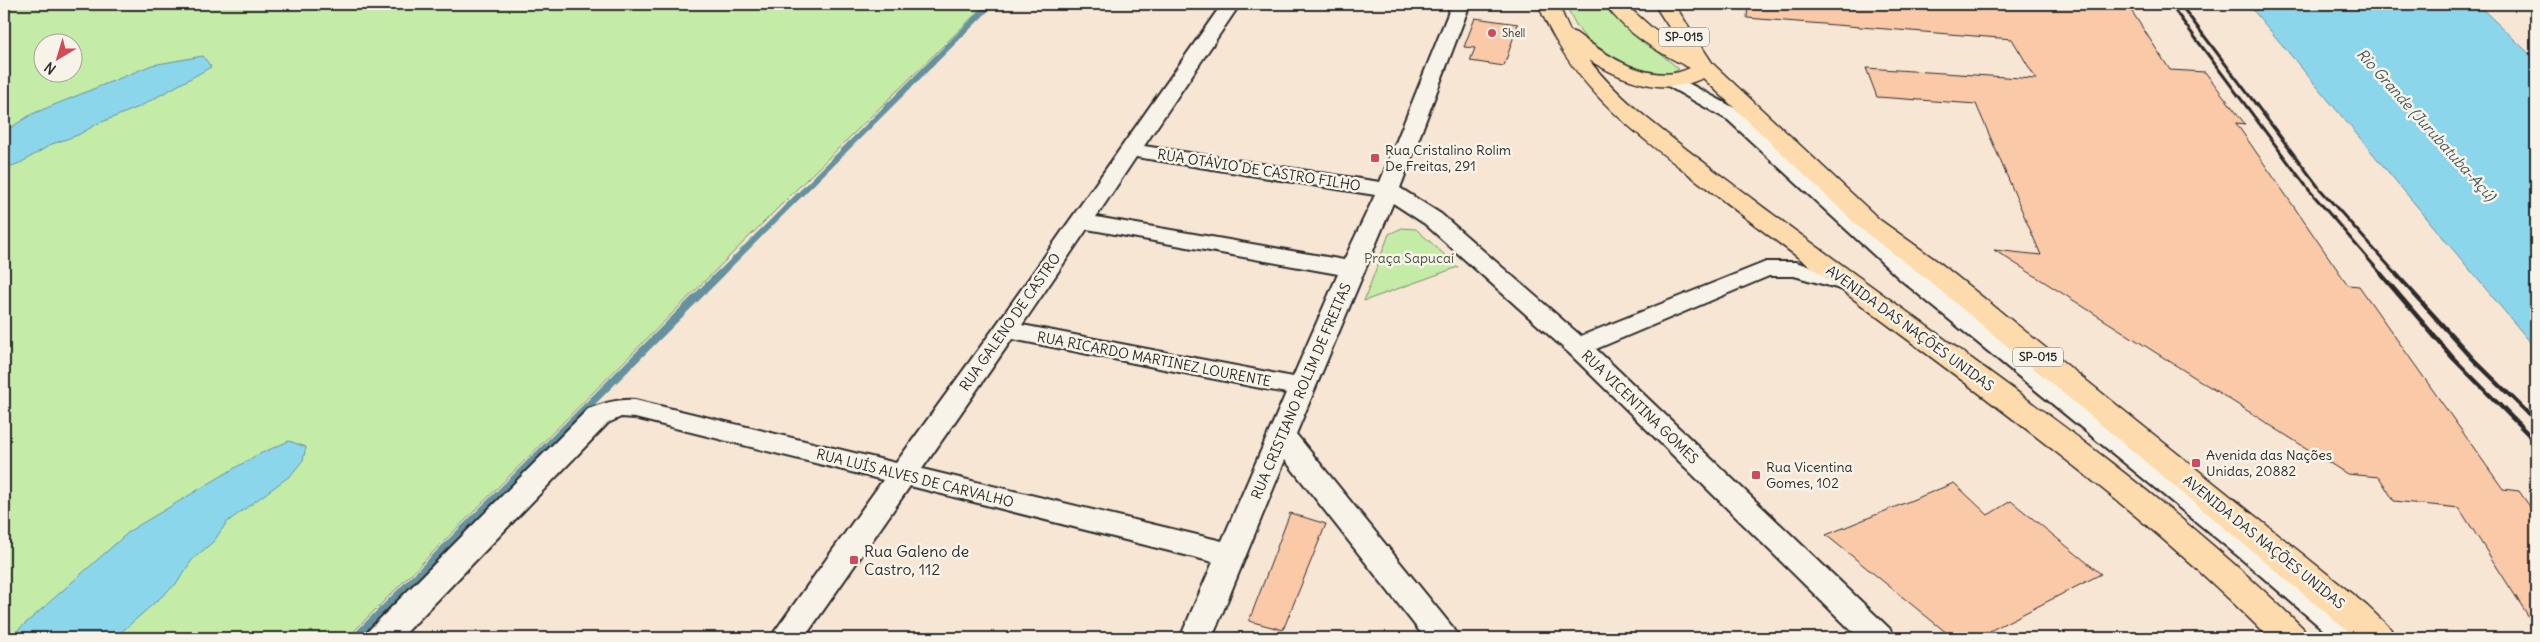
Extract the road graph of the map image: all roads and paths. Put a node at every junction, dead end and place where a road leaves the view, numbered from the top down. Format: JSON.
{"nodes":[{"id":1,"x":1231,"y":4,"type":"edge"},
{"id":2,"x":1462,"y":4,"type":"edge"},
{"id":3,"x":1548,"y":4,"type":"edge"},
{"id":4,"x":1615,"y":4,"type":"edge"},
{"id":5,"x":1664,"y":4,"type":"edge"},
{"id":6,"x":1560,"y":30,"type":"junction"},
{"id":7,"x":1705,"y":68,"type":"junction"},
{"id":8,"x":1673,"y":81,"type":"junction"},
{"id":9,"x":1130,"y":150,"type":"junction"},
{"id":10,"x":1388,"y":190,"type":"junction"},
{"id":11,"x":1081,"y":221,"type":"junction"},
{"id":12,"x":1352,"y":269,"type":"junction"},
{"id":13,"x":1851,"y":285,"type":"junction"},
{"id":14,"x":1006,"y":330,"type":"junction"},
{"id":15,"x":1578,"y":347,"type":"junction"},
{"id":16,"x":1303,"y":388,"type":"junction"},
{"id":17,"x":1282,"y":436,"type":"junction"},
{"id":18,"x":902,"y":475,"type":"junction"},
{"id":19,"x":1232,"y":555,"type":"junction"},
{"id":20,"x":381,"y":638,"type":"edge"},
{"id":21,"x":786,"y":638,"type":"edge"},
{"id":22,"x":1196,"y":638,"type":"edge"},
{"id":23,"x":1443,"y":638,"type":"edge"},
{"id":24,"x":1879,"y":638,"type":"edge"},
{"id":25,"x":2291,"y":638,"type":"edge"},
{"id":26,"x":2355,"y":638,"type":"edge"},
{"id":27,"x":2378,"y":638,"type":"edge"}],
"edges":[{"from":1,"to":9,"type":"street","name":"RUA GALENO DE CASTRO"},
{"from":2,"to":10,"type":"street","name":"RUA CRISTIANO ROLIM DE FREITAS"},
{"from":3,"to":6,"type":"highway","name":"AVENIDA DAS NAÇÕES UNIDAS"},
{"from":4,"to":7,"type":"highway"},
{"from":5,"to":7,"type":"highway","name":"AVENIDA DAS NAÇÕES UNIDAS","number":"SP-015"},
{"from":6,"to":8,"type":"highway"},
{"from":6,"to":13,"type":"highway","name":"AVENIDA DAS NAÇÕES UNIDAS"},
{"from":7,"to":8,"type":"highway"},
{"from":7,"to":27,"type":"highway","name":"AVENIDA DAS NAÇÕES UNIDAS","number":"SP-015"},
{"from":8,"to":26,"type":"street"},
{"from":9,"to":10,"type":"street","name":"RUA OTÁVIO DE CASTRO FILHO"},
{"from":9,"to":11,"type":"street","name":"RUA GALENO DE CASTRO"},
{"from":10,"to":12,"type":"street","name":"RUA CRISTIANO ROLIM DE FREITAS"},
{"from":10,"to":15,"type":"street","name":"RUA VICENTINA GOMES"},
{"from":11,"to":12,"type":"street"},
{"from":11,"to":14,"type":"street","name":"RUA GALENO DE CASTRO"},
{"from":12,"to":16,"type":"street","name":"RUA CRISTIANO ROLIM DE FREITAS"},
{"from":13,"to":15,"type":"street"},
{"from":13,"to":25,"type":"highway","name":"AVENIDA DAS NAÇÕES UNIDAS"},
{"from":14,"to":16,"type":"street","name":"RUA RICARDO MARTINEZ LOURENTE"},
{"from":14,"to":18,"type":"street","name":"RUA GALENO DE CASTRO"},
{"from":15,"to":24,"type":"street","name":"RUA VICENTINA GOMES"},
{"from":16,"to":17,"type":"street","name":"RUA CRISTIANO ROLIM DE FREITAS"},
{"from":17,"to":19,"type":"street","name":"RUA CRISTIANO ROLIM DE FREITAS"},
{"from":17,"to":23,"type":"street"},
{"from":18,"to":19,"type":"street","name":"RUA LUÍS ALVES DE CARVALHO"},
{"from":18,"to":20,"type":"street","name":"RUA LUÍS ALVES DE CARVALHO"},
{"from":18,"to":21,"type":"street","name":"RUA GALENO DE CASTRO"},
{"from":19,"to":22,"type":"street","name":"RUA CRISTIANO ROLIM DE FREITAS"}]}
